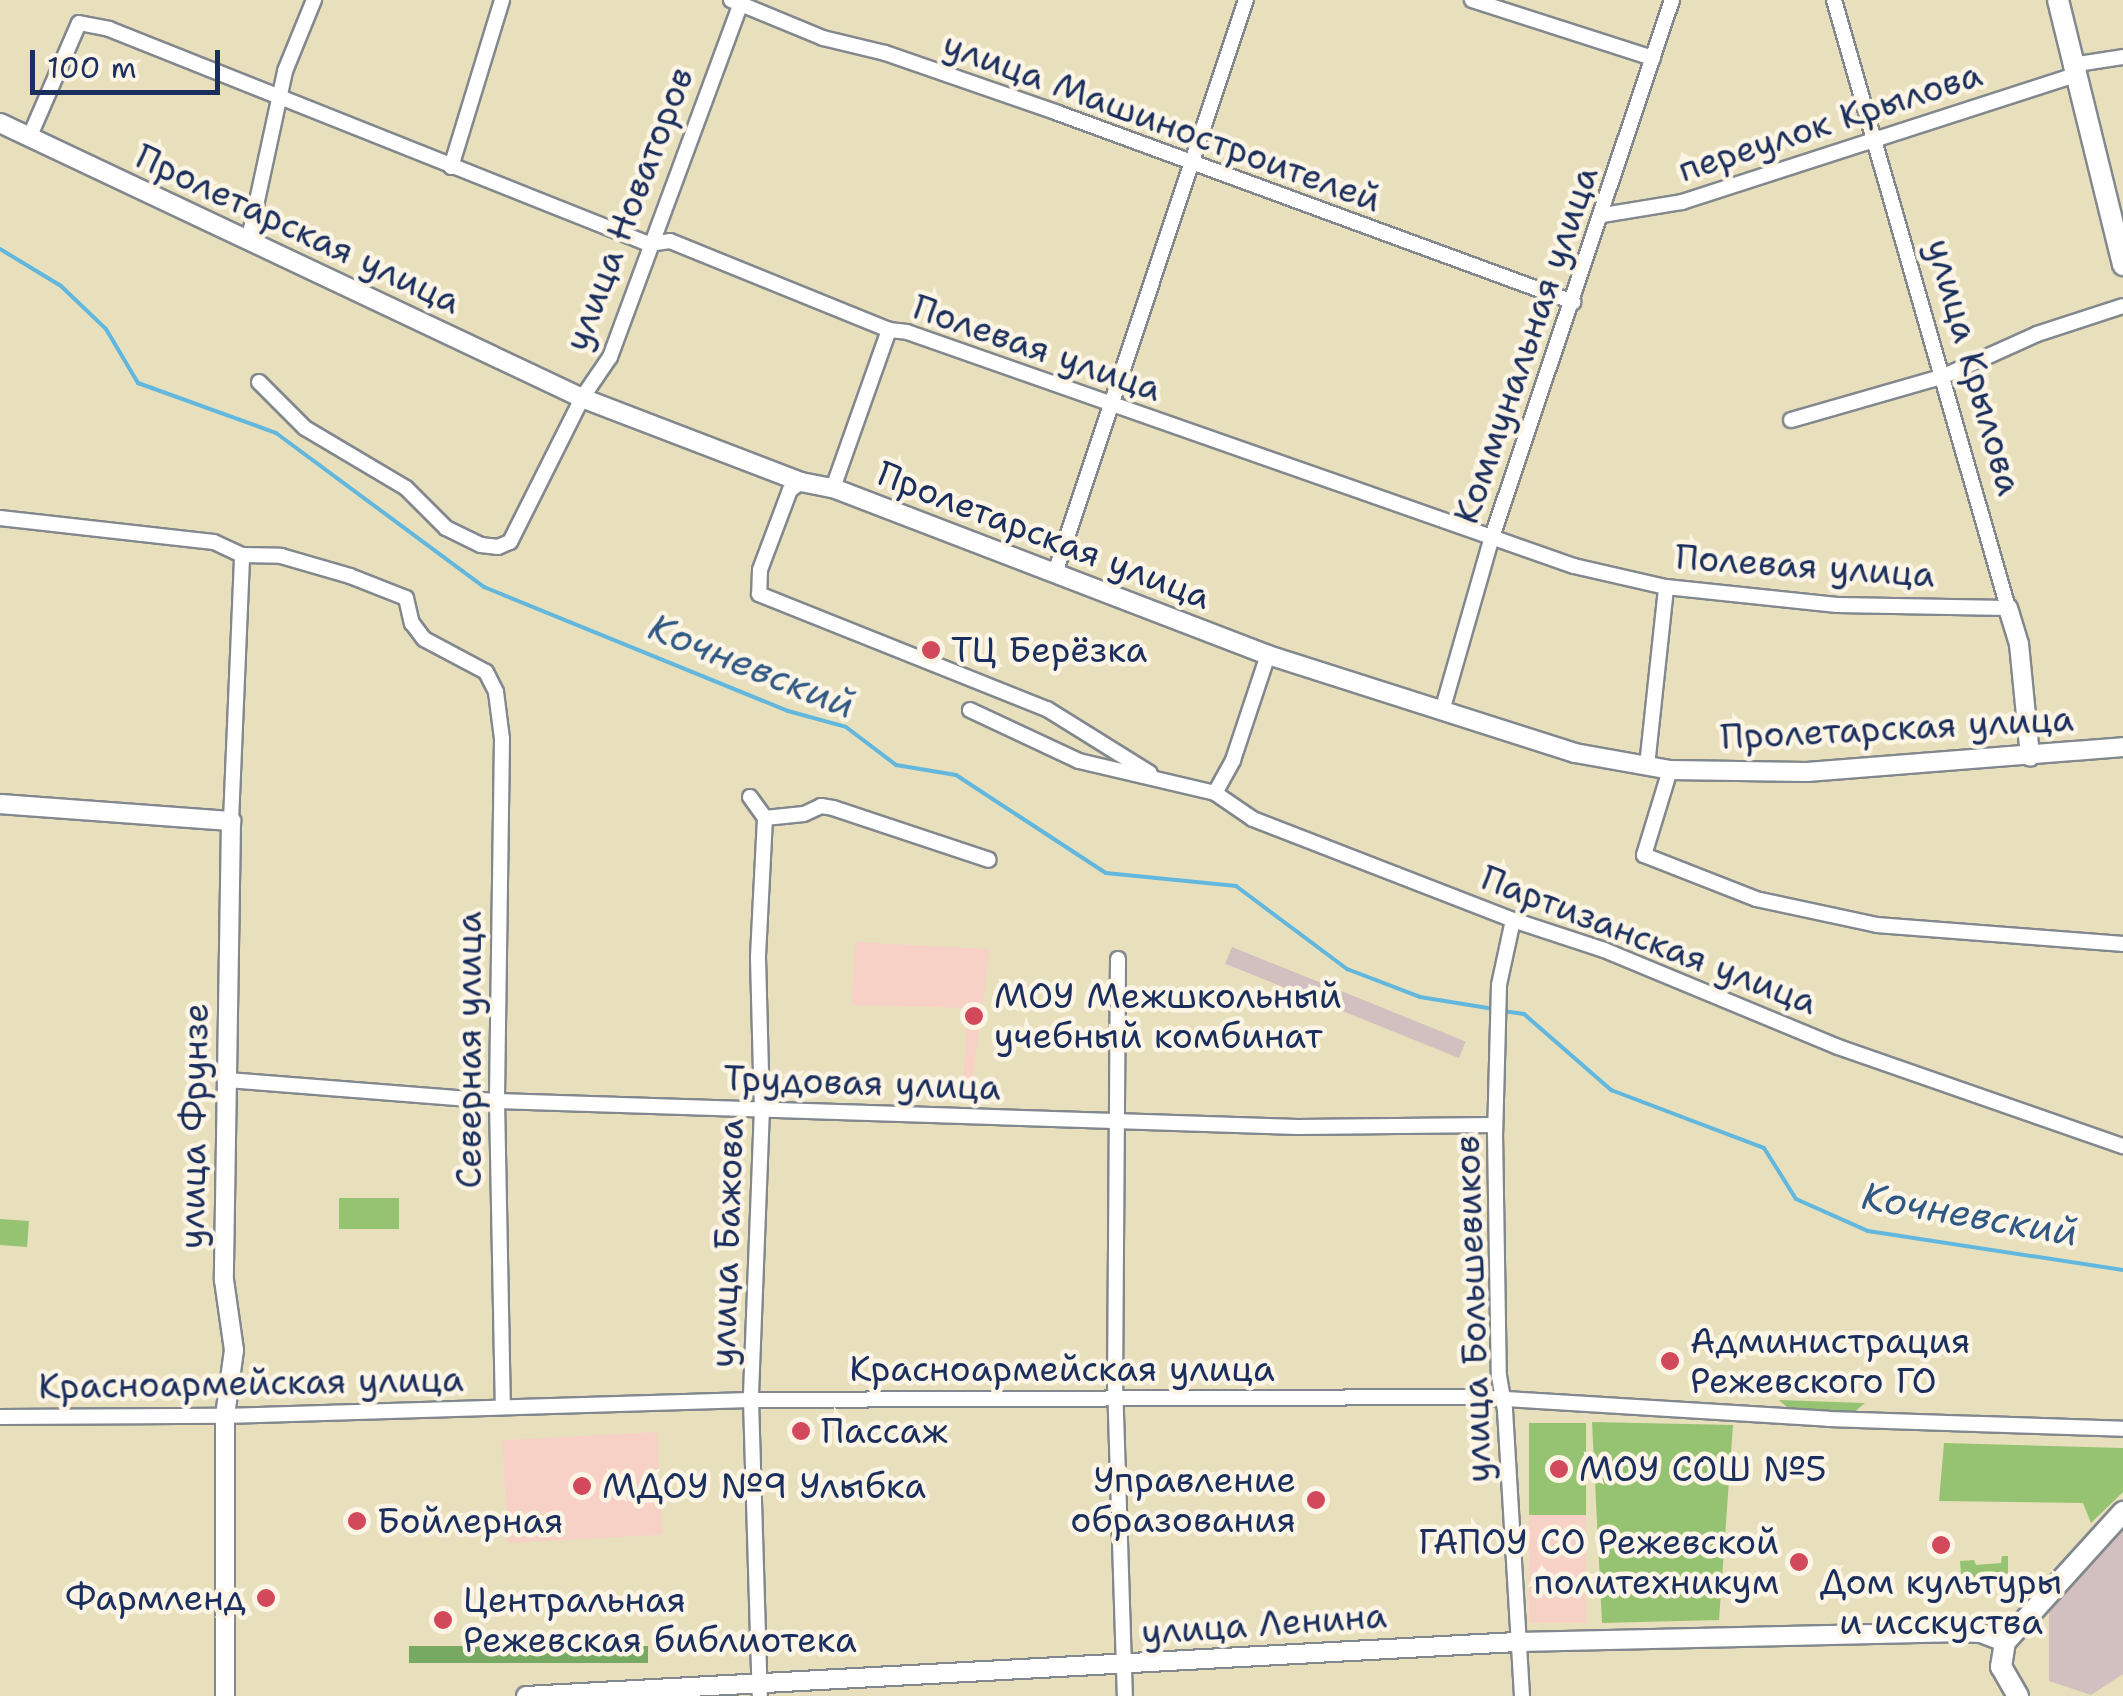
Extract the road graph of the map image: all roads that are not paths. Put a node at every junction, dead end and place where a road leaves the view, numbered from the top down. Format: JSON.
{"nodes":[{"id":1,"x":314,"y":0,"type":"edge"},
{"id":2,"x":502,"y":0,"type":"edge"},
{"id":3,"x":1246,"y":0,"type":"edge"},
{"id":4,"x":1672,"y":0,"type":"edge"},
{"id":5,"x":1834,"y":0,"type":"edge"},
{"id":6,"x":2058,"y":0,"type":"edge"},
{"id":7,"x":738,"y":1,"type":"edge"},
{"id":8,"x":1478,"y":1,"type":"edge"},
{"id":9,"x":2123,"y":57,"type":"edge"},
{"id":10,"x":1653,"y":58,"type":"junction"},
{"id":11,"x":2072,"y":70,"type":"junction"},
{"id":12,"x":282,"y":100,"type":"junction"},
{"id":13,"x":0,"y":123,"type":"edge"},
{"id":14,"x":28,"y":138,"type":"junction"},
{"id":15,"x":1875,"y":141,"type":"junction"},
{"id":16,"x":1192,"y":163,"type":"junction"},
{"id":17,"x":451,"y":166,"type":"junction"},
{"id":18,"x":1604,"y":216,"type":"junction"},
{"id":19,"x":248,"y":238,"type":"junction"},
{"id":20,"x":648,"y":244,"type":"junction"},
{"id":21,"x":2123,"y":266,"type":"edge"},
{"id":22,"x":1572,"y":302,"type":"junction"},
{"id":23,"x":2123,"y":306,"type":"edge"},
{"id":24,"x":889,"y":330,"type":"junction"},
{"id":25,"x":1944,"y":376,"type":"junction"},
{"id":26,"x":259,"y":382,"type":"dead end"},
{"id":27,"x":582,"y":398,"type":"junction"},
{"id":28,"x":1109,"y":404,"type":"junction"},
{"id":29,"x":1791,"y":420,"type":"dead end"},
{"id":30,"x":801,"y":482,"type":"junction"},
{"id":31,"x":833,"y":488,"type":"junction"},
{"id":32,"x":0,"y":518,"type":"edge"},
{"id":33,"x":1492,"y":537,"type":"junction"},
{"id":34,"x":242,"y":555,"type":"junction"},
{"id":35,"x":1054,"y":573,"type":"junction"},
{"id":36,"x":1666,"y":587,"type":"junction"},
{"id":37,"x":2008,"y":608,"type":"junction"},
{"id":38,"x":1268,"y":655,"type":"junction"},
{"id":39,"x":970,"y":710,"type":"dead end"},
{"id":40,"x":1442,"y":711,"type":"junction"},
{"id":41,"x":2123,"y":747,"type":"edge"},
{"id":42,"x":2030,"y":756,"type":"junction"},
{"id":43,"x":1647,"y":766,"type":"junction"},
{"id":44,"x":1670,"y":770,"type":"junction"},
{"id":45,"x":1159,"y":778,"type":"junction"},
{"id":46,"x":1215,"y":792,"type":"junction"},
{"id":47,"x":750,"y":797,"type":"dead end"},
{"id":48,"x":0,"y":804,"type":"edge"},
{"id":49,"x":765,"y":818,"type":"junction"},
{"id":50,"x":231,"y":821,"type":"junction"},
{"id":51,"x":989,"y":860,"type":"dead end"},
{"id":52,"x":1513,"y":920,"type":"junction"},
{"id":53,"x":2123,"y":944,"type":"edge"},
{"id":54,"x":1118,"y":959,"type":"dead end"},
{"id":55,"x":228,"y":1080,"type":"junction"},
{"id":56,"x":497,"y":1101,"type":"junction"},
{"id":57,"x":762,"y":1108,"type":"junction"},
{"id":58,"x":1118,"y":1122,"type":"junction"},
{"id":59,"x":1495,"y":1124,"type":"junction"},
{"id":60,"x":2123,"y":1146,"type":"edge"},
{"id":61,"x":1117,"y":1399,"type":"junction"},
{"id":62,"x":1503,"y":1399,"type":"junction"},
{"id":63,"x":751,"y":1400,"type":"junction"},
{"id":64,"x":503,"y":1407,"type":"junction"},
{"id":65,"x":225,"y":1416,"type":"junction"},
{"id":66,"x":0,"y":1417,"type":"edge"},
{"id":67,"x":2123,"y":1428,"type":"edge"},
{"id":68,"x":2123,"y":1512,"type":"edge"},
{"id":69,"x":1518,"y":1642,"type":"junction"},
{"id":70,"x":2005,"y":1642,"type":"junction"},
{"id":71,"x":1122,"y":1666,"type":"junction"},
{"id":72,"x":760,"y":1689,"type":"edge"},
{"id":73,"x":225,"y":1696,"type":"edge"},
{"id":74,"x":526,"y":1696,"type":"edge"},
{"id":75,"x":1125,"y":1696,"type":"edge"},
{"id":76,"x":1522,"y":1696,"type":"edge"},
{"id":77,"x":2018,"y":1696,"type":"edge"}],
"edges":[{"from":1,"to":12,"type":"street"},
{"from":2,"to":17,"type":"street"},
{"from":3,"to":16,"type":"street"},
{"from":4,"to":10,"type":"street","name":"Коммунальная улица"},
{"from":5,"to":15,"type":"street","name":"улица Крылова"},
{"from":6,"to":11,"type":"main road"},
{"from":7,"to":16,"type":"street","name":"улица Машиностроителей"},
{"from":7,"to":20,"type":"street","name":"улица Новаторов"},
{"from":8,"to":10,"type":"street"},
{"from":9,"to":11,"type":"street","name":"переулок Крылова"},
{"from":10,"to":18,"type":"street","name":"Коммунальная улица"},
{"from":11,"to":15,"type":"street","name":"переулок Крылова"},
{"from":11,"to":21,"type":"main road"},
{"from":12,"to":14,"type":"street","name":"Полевая улица"},
{"from":12,"to":17,"type":"street","name":"Полевая улица"},
{"from":12,"to":19,"type":"street"},
{"from":13,"to":14,"type":"street","name":"Пролетарская улица"},
{"from":14,"to":19,"type":"street","name":"Пролетарская улица"},
{"from":15,"to":18,"type":"street","name":"переулок Крылова"},
{"from":15,"to":25,"type":"street","name":"улица Крылова"},
{"from":16,"to":22,"type":"street","name":"улица Машиностроителей"},
{"from":16,"to":28,"type":"street"},
{"from":17,"to":20,"type":"street","name":"Полевая улица"},
{"from":18,"to":22,"type":"street","name":"Коммунальная улица"},
{"from":19,"to":27,"type":"street","name":"Пролетарская улица"},
{"from":20,"to":24,"type":"street","name":"Полевая улица"},
{"from":20,"to":27,"type":"street","name":"улица Новаторов"},
{"from":22,"to":33,"type":"street","name":"Коммунальная улица"},
{"from":23,"to":25,"type":"street"},
{"from":24,"to":28,"type":"street","name":"Полевая улица"},
{"from":24,"to":31,"type":"street"},
{"from":25,"to":29,"type":"street"},
{"from":25,"to":37,"type":"street","name":"улица Крылова"},
{"from":26,"to":27,"type":"street","name":"улица Новаторов"},
{"from":27,"to":30,"type":"street","name":"Пролетарская улица"},
{"from":28,"to":33,"type":"street","name":"Полевая улица"},
{"from":28,"to":35,"type":"street"},
{"from":30,"to":31,"type":"street","name":"Пролетарская улица"},
{"from":30,"to":45,"type":"street","name":"Партизанская улица"},
{"from":31,"to":35,"type":"street","name":"Пролетарская улица"},
{"from":32,"to":34,"type":"street"},
{"from":33,"to":36,"type":"street","name":"Полевая улица"},
{"from":33,"to":40,"type":"street","name":"Коммунальная улица"},
{"from":34,"to":50,"type":"street","name":"улица Фрунзе"},
{"from":34,"to":56,"type":"street","name":"Северная улица"},
{"from":35,"to":38,"type":"street","name":"Пролетарская улица"},
{"from":36,"to":37,"type":"street","name":"Полевая улица"},
{"from":36,"to":43,"type":"street"},
{"from":37,"to":42,"type":"street","name":"улица Крылова"},
{"from":38,"to":40,"type":"street","name":"Пролетарская улица"},
{"from":38,"to":46,"type":"street"},
{"from":39,"to":45,"type":"street","name":"Партизанская улица"},
{"from":40,"to":43,"type":"street","name":"Пролетарская улица"},
{"from":41,"to":42,"type":"street","name":"Пролетарская улица"},
{"from":42,"to":44,"type":"street","name":"Пролетарская улица"},
{"from":43,"to":44,"type":"street","name":"Пролетарская улица"},
{"from":44,"to":53,"type":"street"},
{"from":45,"to":46,"type":"street","name":"Партизанская улица"},
{"from":46,"to":52,"type":"street","name":"Партизанская улица"},
{"from":47,"to":49,"type":"street"},
{"from":48,"to":50,"type":"street"},
{"from":49,"to":51,"type":"street"},
{"from":49,"to":57,"type":"street","name":"улица Бажова"},
{"from":50,"to":55,"type":"street","name":"улица Фрунзе"},
{"from":52,"to":59,"type":"street","name":"улица Большевиков"},
{"from":52,"to":60,"type":"street","name":"Партизанская улица"},
{"from":54,"to":58,"type":"street"},
{"from":55,"to":56,"type":"street","name":"Трудовая улица"},
{"from":55,"to":65,"type":"street","name":"улица Фрунзе"},
{"from":56,"to":57,"type":"street","name":"Трудовая улица"},
{"from":56,"to":64,"type":"street","name":"Северная улица"},
{"from":57,"to":58,"type":"street","name":"Трудовая улица"},
{"from":57,"to":63,"type":"street","name":"улица Бажова"},
{"from":58,"to":59,"type":"street","name":"Трудовая улица"},
{"from":58,"to":61,"type":"street"},
{"from":59,"to":62,"type":"street","name":"улица Большевиков"},
{"from":61,"to":62,"type":"street","name":"Красноармейская улица"},
{"from":61,"to":63,"type":"street","name":"Красноармейская улица"},
{"from":61,"to":71,"type":"street"},
{"from":62,"to":67,"type":"street","name":"Красноармейская улица"},
{"from":62,"to":69,"type":"street","name":"улица Большевиков"},
{"from":63,"to":64,"type":"street","name":"Красноармейская улица"},
{"from":63,"to":72,"type":"street","name":"улица Бажова"},
{"from":64,"to":65,"type":"street","name":"Красноармейская улица"},
{"from":65,"to":66,"type":"street","name":"Красноармейская улица"},
{"from":65,"to":73,"type":"street","name":"улица Фрунзе"},
{"from":68,"to":70,"type":"main road"},
{"from":69,"to":70,"type":"street","name":"улица Ленина"},
{"from":69,"to":71,"type":"street","name":"улица Ленина"},
{"from":69,"to":76,"type":"street","name":"улица Большевиков"},
{"from":70,"to":77,"type":"main road"},
{"from":71,"to":72,"type":"street","name":"улица Ленина"},
{"from":71,"to":75,"type":"street"},
{"from":72,"to":74,"type":"street","name":"улица Ленина"}]}
